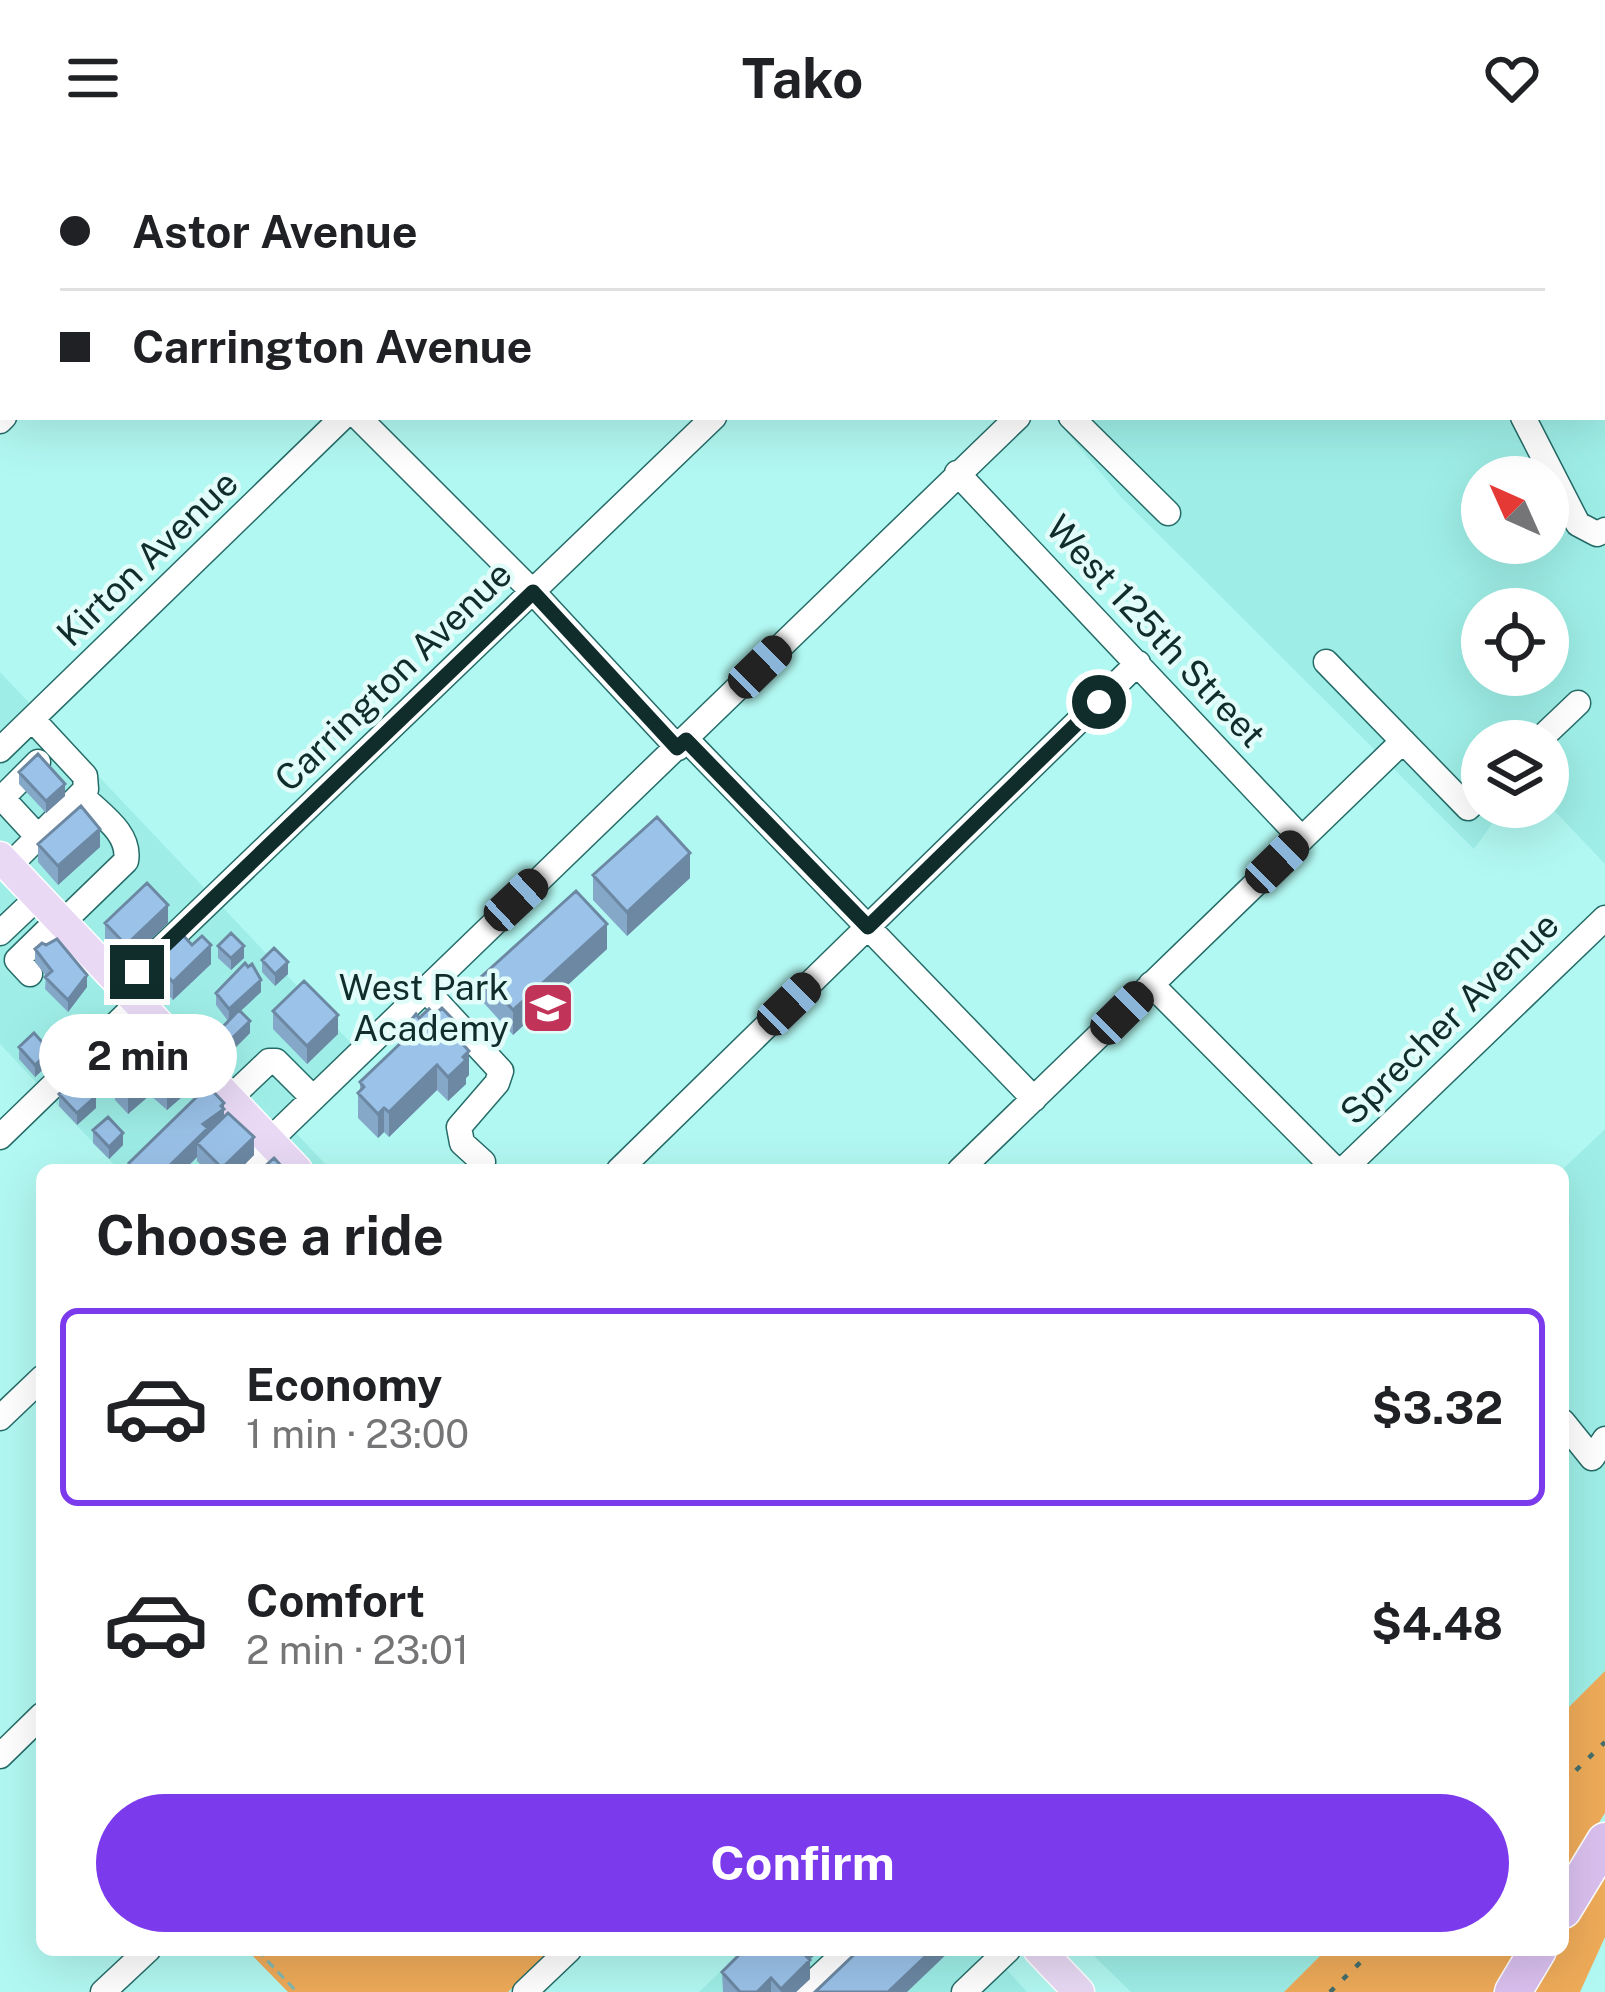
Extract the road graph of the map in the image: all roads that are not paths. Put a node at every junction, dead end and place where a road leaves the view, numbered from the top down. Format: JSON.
{"nodes":[{"id":1,"x":341,"y":420,"type":"edge"},
{"id":2,"x":361,"y":420,"type":"edge"},
{"id":3,"x":711,"y":420,"type":"edge"},
{"id":4,"x":1015,"y":420,"type":"edge"},
{"id":5,"x":1074,"y":420,"type":"edge"},
{"id":6,"x":1525,"y":420,"type":"edge"},
{"id":7,"x":957,"y":473,"type":"junction"},
{"id":8,"x":1168,"y":513,"type":"dead end"},
{"id":9,"x":1605,"y":530,"type":"edge"},
{"id":10,"x":533,"y":592,"type":"junction"},
{"id":11,"x":1326,"y":662,"type":"dead end"},
{"id":12,"x":1138,"y":663,"type":"junction"},
{"id":13,"x":1578,"y":703,"type":"dead end"},
{"id":14,"x":32,"y":718,"type":"junction"},
{"id":15,"x":1560,"y":720,"type":"edge"},
{"id":16,"x":1403,"y":741,"type":"junction"},
{"id":17,"x":681,"y":744,"type":"junction"},
{"id":18,"x":0,"y":750,"type":"edge"},
{"id":19,"x":38,"y":762,"type":"edge"},
{"id":20,"x":81,"y":796,"type":"junction"},
{"id":21,"x":1461,"y":801,"type":"edge"},
{"id":22,"x":38,"y":838,"type":"junction"},
{"id":23,"x":1302,"y":839,"type":"junction"},
{"id":24,"x":4,"y":861,"type":"edge"},
{"id":25,"x":53,"y":913,"type":"junction"},
{"id":26,"x":1605,"y":918,"type":"edge"},
{"id":27,"x":868,"y":927,"type":"junction"},
{"id":28,"x":0,"y":933,"type":"edge"},
{"id":29,"x":30,"y":974,"type":"dead end"},
{"id":30,"x":1151,"y":984,"type":"junction"},
{"id":31,"x":424,"y":988,"type":"junction"},
{"id":32,"x":130,"y":995,"type":"junction"},
{"id":33,"x":313,"y":1098,"type":"junction"},
{"id":34,"x":229,"y":1099,"type":"junction"},
{"id":35,"x":1034,"y":1099,"type":"junction"},
{"id":36,"x":0,"y":1137,"type":"edge"},
{"id":37,"x":269,"y":1141,"type":"junction"},
{"id":38,"x":259,"y":1164,"type":"edge"},
{"id":39,"x":291,"y":1164,"type":"edge"},
{"id":40,"x":483,"y":1164,"type":"edge"},
{"id":41,"x":625,"y":1164,"type":"edge"},
{"id":42,"x":966,"y":1164,"type":"edge"},
{"id":43,"x":1334,"y":1164,"type":"edge"},
{"id":44,"x":1346,"y":1164,"type":"edge"},
{"id":45,"x":36,"y":1384,"type":"edge"},
{"id":46,"x":0,"y":1418,"type":"edge"},
{"id":47,"x":1569,"y":1429,"type":"edge"},
{"id":48,"x":1605,"y":1438,"type":"edge"},
{"id":49,"x":36,"y":1721,"type":"edge"},
{"id":50,"x":0,"y":1756,"type":"edge"},
{"id":51,"x":1605,"y":1841,"type":"edge"},
{"id":52,"x":1569,"y":1900,"type":"edge"},
{"id":53,"x":142,"y":1956,"type":"edge"},
{"id":54,"x":563,"y":1956,"type":"edge"},
{"id":55,"x":842,"y":1956,"type":"edge"},
{"id":56,"x":1002,"y":1956,"type":"edge"},
{"id":57,"x":1046,"y":1956,"type":"edge"},
{"id":58,"x":1534,"y":1956,"type":"edge"},
{"id":59,"x":103,"y":1992,"type":"edge"},
{"id":60,"x":525,"y":1992,"type":"edge"},
{"id":61,"x":803,"y":1992,"type":"edge"},
{"id":62,"x":964,"y":1992,"type":"edge"},
{"id":63,"x":1079,"y":1992,"type":"edge"},
{"id":64,"x":1513,"y":1992,"type":"edge"}],
"edges":[{"from":1,"to":14,"type":"street","name":"Kirton Avenue"},
{"from":2,"to":10,"type":"street"},
{"from":3,"to":10,"type":"street","name":"Carrington Avenue"},
{"from":4,"to":7,"type":"street"},
{"from":5,"to":8,"type":"street"},
{"from":6,"to":9,"type":"street"},
{"from":7,"to":12,"type":"street","name":"West 125th Street"},
{"from":7,"to":17,"type":"street"},
{"from":10,"to":17,"type":"street"},
{"from":10,"to":32,"type":"street","name":"Carrington Avenue"},
{"from":11,"to":16,"type":"street"},
{"from":12,"to":23,"type":"street","name":"West 125th Street"},
{"from":12,"to":27,"type":"street"},
{"from":13,"to":15,"type":"street"},
{"from":14,"to":18,"type":"street","name":"Kirton Avenue"},
{"from":14,"to":20,"type":"street"},
{"from":16,"to":21,"type":"street"},
{"from":16,"to":23,"type":"street"},
{"from":17,"to":27,"type":"street"},
{"from":17,"to":31,"type":"street"},
{"from":19,"to":22,"type":"street"},
{"from":20,"to":22,"type":"street"},
{"from":20,"to":25,"type":"street"},
{"from":22,"to":24,"type":"street"},
{"from":23,"to":30,"type":"street"},
{"from":24,"to":25,"type":"main road"},
{"from":25,"to":28,"type":"street"},
{"from":25,"to":29,"type":"street"},
{"from":25,"to":32,"type":"main road"},
{"from":26,"to":44,"type":"street","name":"Sprecher Avenue"},
{"from":27,"to":35,"type":"street"},
{"from":27,"to":41,"type":"street"},
{"from":30,"to":35,"type":"street"},
{"from":30,"to":43,"type":"street"},
{"from":31,"to":33,"type":"street"},
{"from":31,"to":40,"type":"street"},
{"from":32,"to":34,"type":"main road"},
{"from":32,"to":36,"type":"street","name":"Carrington Avenue"},
{"from":33,"to":34,"type":"street"},
{"from":33,"to":37,"type":"street"},
{"from":34,"to":37,"type":"main road"},
{"from":35,"to":42,"type":"street"},
{"from":37,"to":38,"type":"street"},
{"from":37,"to":39,"type":"main road"},
{"from":45,"to":46,"type":"street"},
{"from":47,"to":48,"type":"street"},
{"from":49,"to":50,"type":"street"},
{"from":51,"to":52,"type":"highway"},
{"from":53,"to":59,"type":"street"},
{"from":54,"to":60,"type":"street"},
{"from":55,"to":61,"type":"street"},
{"from":56,"to":62,"type":"street"},
{"from":57,"to":63,"type":"main road"},
{"from":58,"to":64,"type":"highway"}]}
